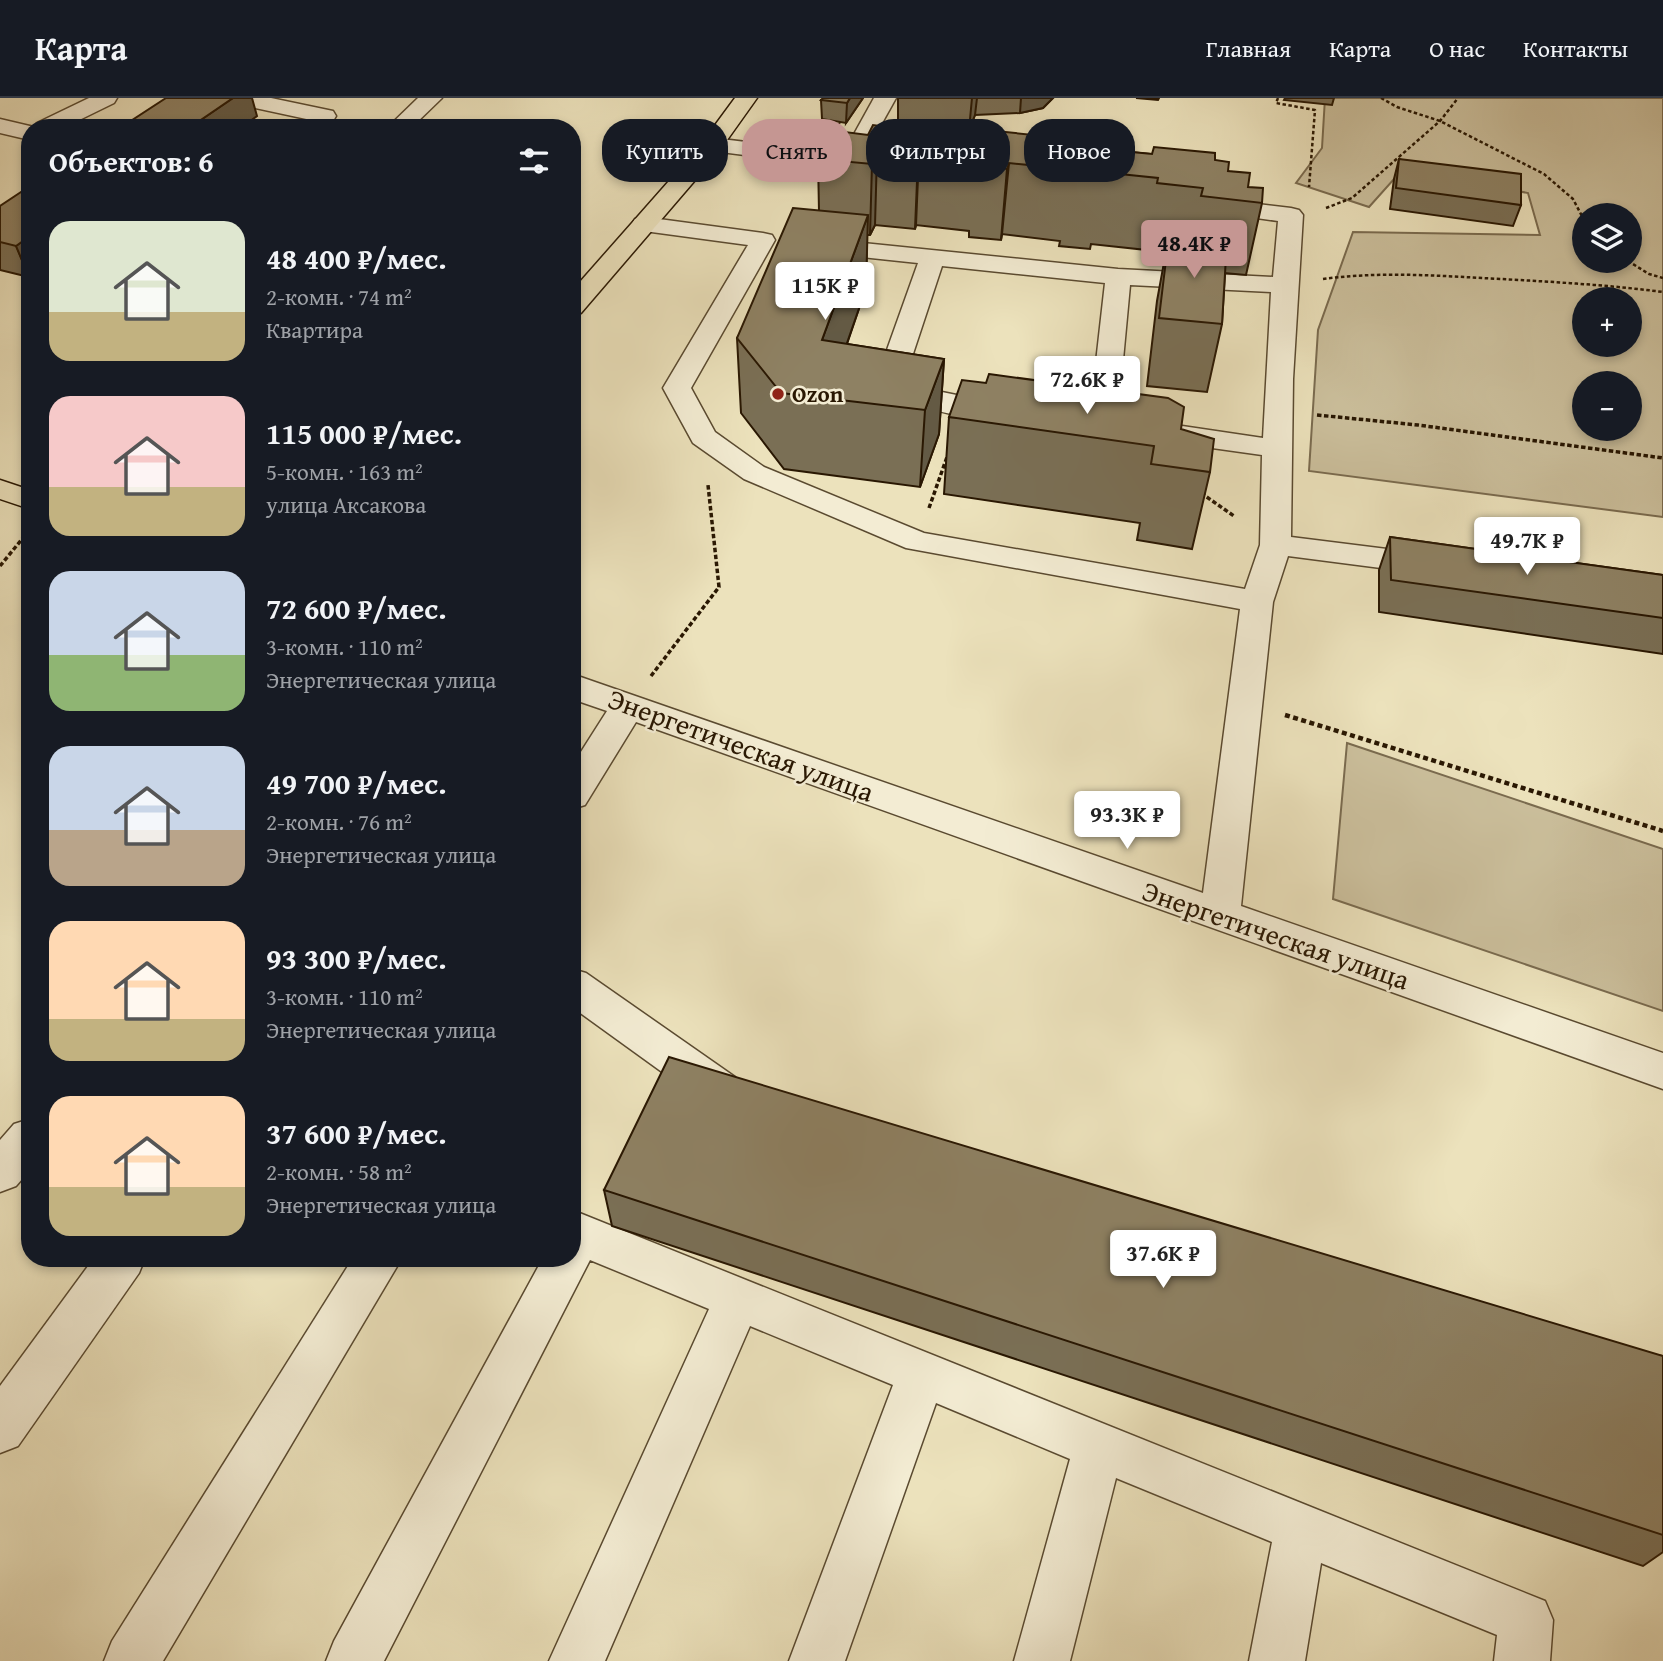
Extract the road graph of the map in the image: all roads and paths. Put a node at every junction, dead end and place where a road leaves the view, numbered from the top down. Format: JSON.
{"nodes":[{"id":1,"x":106,"y":98,"type":"edge"},
{"id":2,"x":240,"y":98,"type":"edge"},
{"id":3,"x":431,"y":98,"type":"edge"},
{"id":4,"x":746,"y":98,"type":"edge"},
{"id":5,"x":885,"y":98,"type":"edge"},
{"id":6,"x":1278,"y":98,"type":"edge"},
{"id":7,"x":1381,"y":98,"type":"edge"},
{"id":8,"x":1458,"y":98,"type":"edge"},
{"id":9,"x":325,"y":116,"type":"edge"},
{"id":10,"x":63,"y":119,"type":"edge"},
{"id":11,"x":408,"y":119,"type":"edge"},
{"id":12,"x":1440,"y":121,"type":"junction"},
{"id":13,"x":728,"y":124,"type":"edge"},
{"id":14,"x":0,"y":126,"type":"edge"},
{"id":15,"x":21,"y":132,"type":"edge"},
{"id":16,"x":859,"y":145,"type":"edge"},
{"id":17,"x":728,"y":147,"type":"edge"},
{"id":18,"x":866,"y":163,"type":"edge"},
{"id":19,"x":681,"y":182,"type":"edge"},
{"id":20,"x":1181,"y":201,"type":"edge"},
{"id":21,"x":1575,"y":203,"type":"edge"},
{"id":22,"x":1299,"y":215,"type":"junction"},
{"id":23,"x":644,"y":224,"type":"junction"},
{"id":24,"x":763,"y":240,"type":"junction"},
{"id":25,"x":933,"y":257,"type":"junction"},
{"id":26,"x":1642,"y":270,"type":"edge"},
{"id":27,"x":1118,"y":276,"type":"junction"},
{"id":28,"x":1663,"y":278,"type":"edge"},
{"id":29,"x":1284,"y":285,"type":"junction"},
{"id":30,"x":1663,"y":292,"type":"edge"},
{"id":31,"x":581,"y":297,"type":"edge"},
{"id":32,"x":1278,"y":411,"type":"junction"},
{"id":33,"x":1036,"y":416,"type":"edge"},
{"id":34,"x":703,"y":437,"type":"junction"},
{"id":35,"x":1275,"y":447,"type":"junction"},
{"id":36,"x":950,"y":449,"type":"edge"},
{"id":37,"x":1663,"y":458,"type":"edge"},
{"id":38,"x":938,"y":483,"type":"dead end"},
{"id":39,"x":0,"y":489,"type":"edge"},
{"id":40,"x":1200,"y":492,"type":"edge"},
{"id":41,"x":21,"y":497,"type":"edge"},
{"id":42,"x":21,"y":541,"type":"edge"},
{"id":43,"x":1276,"y":545,"type":"junction"},
{"id":44,"x":0,"y":566,"type":"edge"},
{"id":45,"x":1469,"y":569,"type":"edge"},
{"id":46,"x":1257,"y":602,"type":"junction"},
{"id":47,"x":581,"y":689,"type":"edge"},
{"id":48,"x":1247,"y":704,"type":"junction"},
{"id":49,"x":629,"y":705,"type":"junction"},
{"id":50,"x":581,"y":782,"type":"edge"},
{"id":51,"x":1663,"y":831,"type":"edge"},
{"id":52,"x":1220,"y":916,"type":"junction"},
{"id":53,"x":581,"y":991,"type":"edge"},
{"id":54,"x":1663,"y":1071,"type":"edge"},
{"id":55,"x":750,"y":1106,"type":"edge"},
{"id":56,"x":21,"y":1148,"type":"edge"},
{"id":57,"x":0,"y":1172,"type":"edge"},
{"id":58,"x":581,"y":1246,"type":"edge"},
{"id":59,"x":116,"y":1267,"type":"edge"},
{"id":60,"x":373,"y":1267,"type":"edge"},
{"id":61,"x":560,"y":1267,"type":"edge"},
{"id":62,"x":738,"y":1299,"type":"junction"},
{"id":63,"x":922,"y":1373,"type":"junction"},
{"id":64,"x":0,"y":1428,"type":"edge"},
{"id":65,"x":1100,"y":1446,"type":"junction"},
{"id":66,"x":1301,"y":1528,"type":"junction"},
{"id":67,"x":132,"y":1661,"type":"edge"},
{"id":68,"x":354,"y":1661,"type":"edge"},
{"id":69,"x":577,"y":1661,"type":"edge"},
{"id":70,"x":817,"y":1661,"type":"edge"},
{"id":71,"x":1042,"y":1661,"type":"edge"},
{"id":72,"x":1277,"y":1661,"type":"edge"},
{"id":73,"x":1522,"y":1661,"type":"edge"}],
"edges":[{"from":1,"to":10,"type":"street"},
{"from":2,"to":9,"type":"street"},
{"from":3,"to":11,"type":"street"},
{"from":4,"to":13,"type":"main road"},
{"from":5,"to":16,"type":"street"},
{"from":6,"to":22,"type":"path"},
{"from":7,"to":12,"type":"path"},
{"from":8,"to":12,"type":"path"},
{"from":12,"to":21,"type":"path"},
{"from":12,"to":22,"type":"path"},
{"from":14,"to":15,"type":"street"},
{"from":17,"to":18,"type":"street"},
{"from":19,"to":23,"type":"main road"},
{"from":20,"to":22,"type":"street"},
{"from":22,"to":29,"type":"street"},
{"from":23,"to":24,"type":"street"},
{"from":23,"to":31,"type":"main road"},
{"from":24,"to":25,"type":"street"},
{"from":24,"to":34,"type":"street"},
{"from":25,"to":27,"type":"street"},
{"from":25,"to":33,"type":"street"},
{"from":26,"to":28,"type":"path"},
{"from":27,"to":29,"type":"street"},
{"from":27,"to":35,"type":"street"},
{"from":29,"to":30,"type":"path"},
{"from":29,"to":32,"type":"street"},
{"from":32,"to":35,"type":"street"},
{"from":32,"to":37,"type":"path"},
{"from":34,"to":46,"type":"street"},
{"from":34,"to":49,"type":"path"},
{"from":35,"to":43,"type":"street"},
{"from":36,"to":38,"type":"path"},
{"from":39,"to":41,"type":"main road"},
{"from":40,"to":43,"type":"path"},
{"from":42,"to":44,"type":"path"},
{"from":43,"to":45,"type":"street"},
{"from":43,"to":46,"type":"street"},
{"from":46,"to":48,"type":"street"},
{"from":47,"to":49,"type":"street","name":"Энергетическая улица"},
{"from":48,"to":51,"type":"path"},
{"from":48,"to":52,"type":"street"},
{"from":49,"to":50,"type":"street"},
{"from":49,"to":52,"type":"street","name":"Энергетическая улица"},
{"from":52,"to":54,"type":"street","name":"Энергетическая улица"},
{"from":53,"to":55,"type":"street"},
{"from":56,"to":57,"type":"street"},
{"from":58,"to":62,"type":"street"},
{"from":59,"to":64,"type":"street"},
{"from":60,"to":67,"type":"street"},
{"from":61,"to":68,"type":"street"},
{"from":62,"to":63,"type":"street"},
{"from":62,"to":69,"type":"street"},
{"from":63,"to":65,"type":"street"},
{"from":63,"to":70,"type":"street"},
{"from":65,"to":66,"type":"street"},
{"from":65,"to":71,"type":"street"},
{"from":66,"to":72,"type":"street"},
{"from":66,"to":73,"type":"street"}]}
